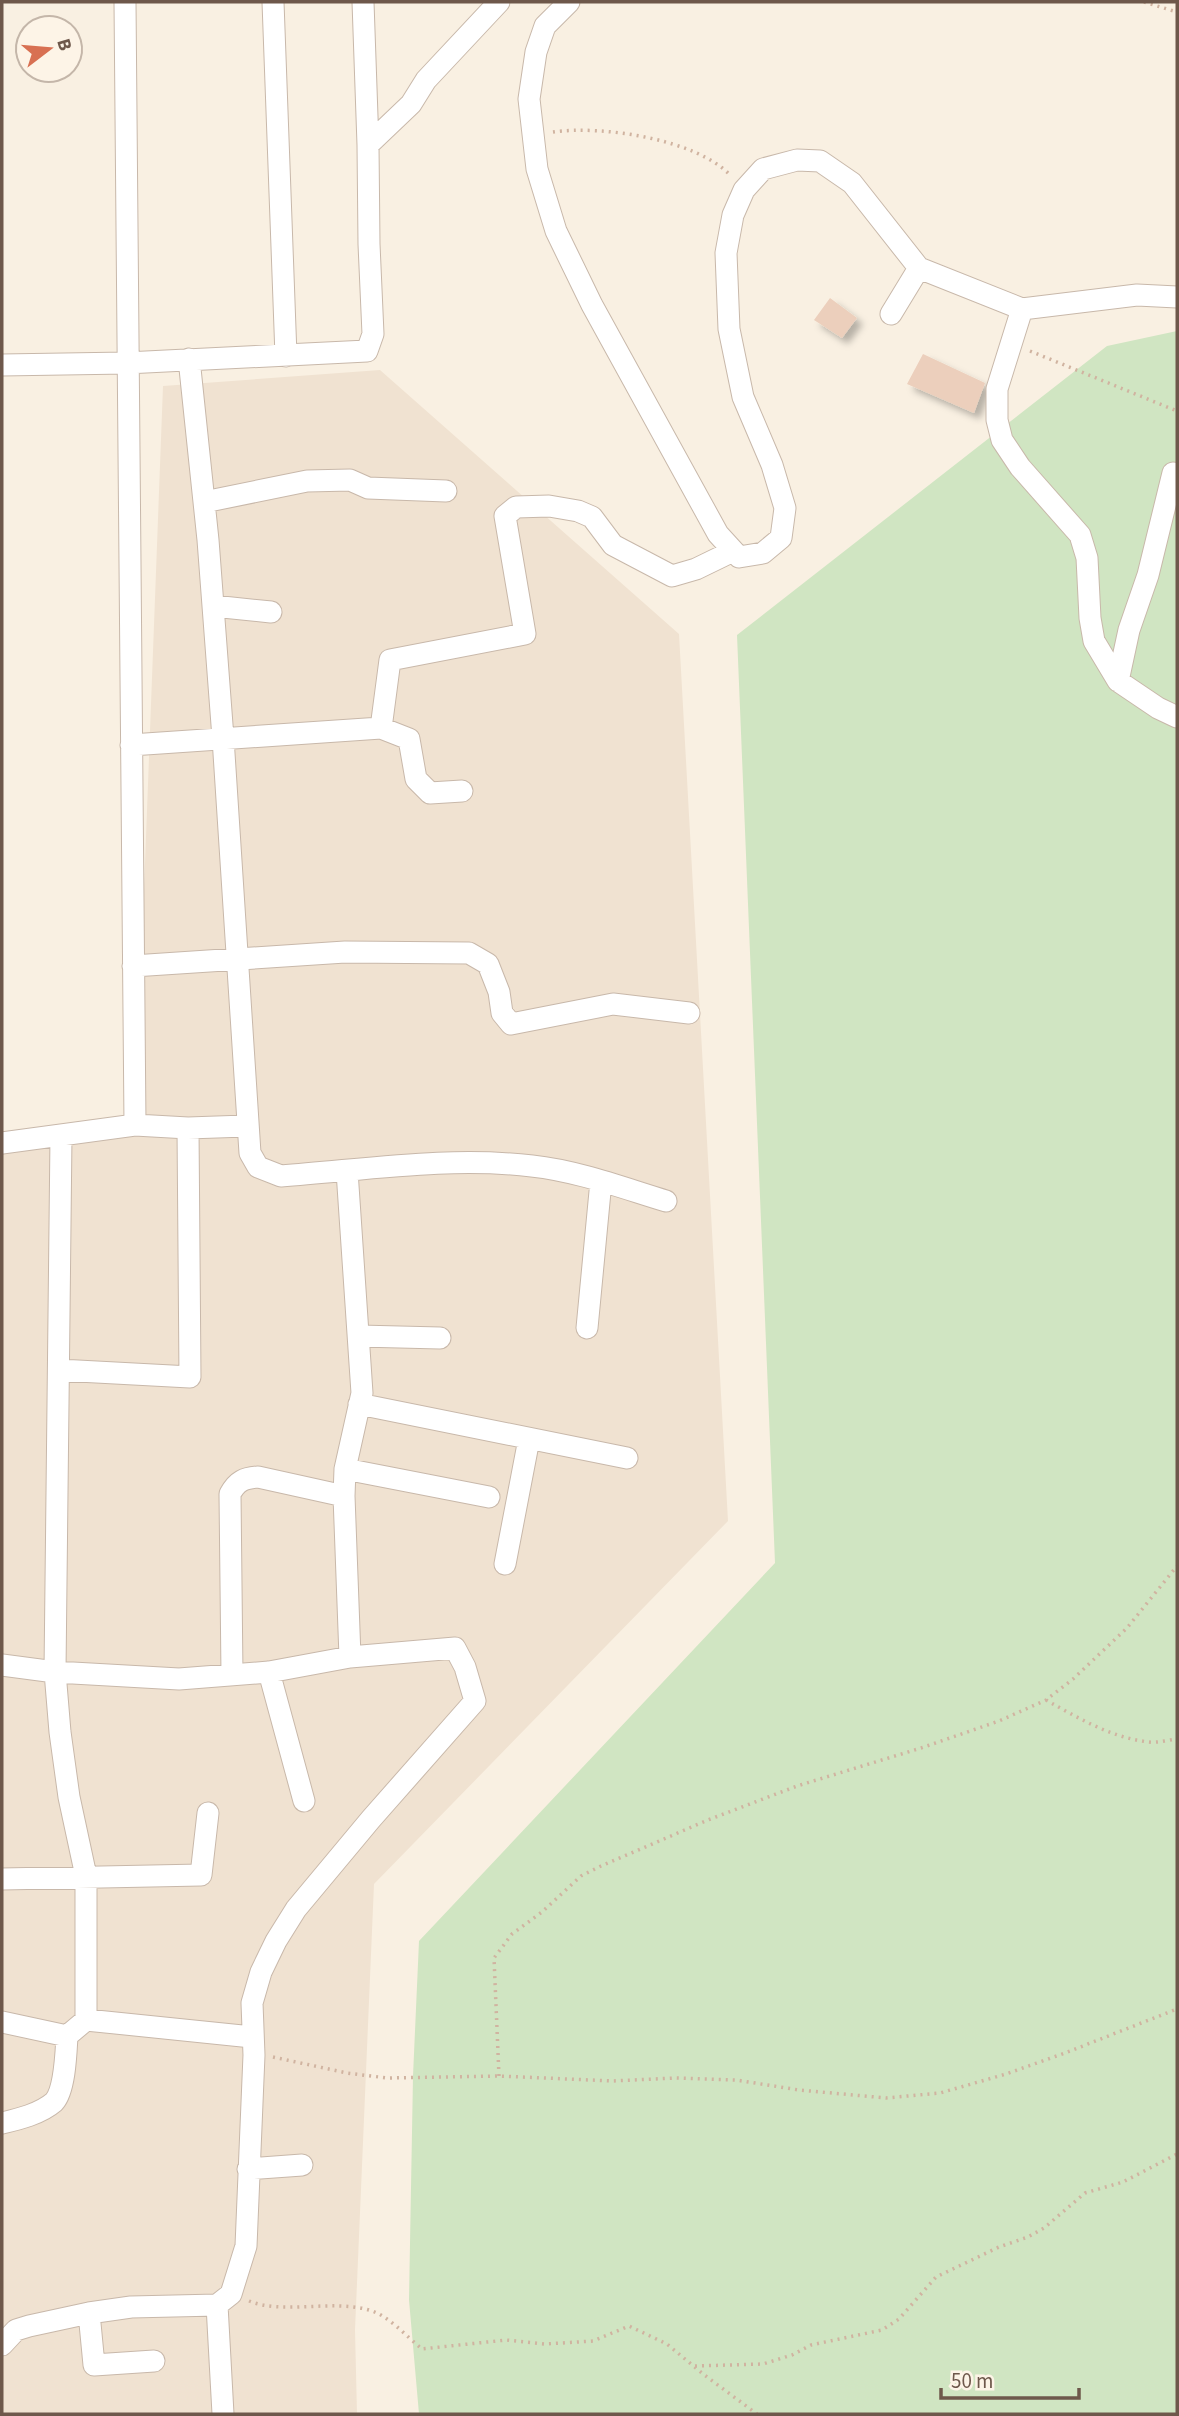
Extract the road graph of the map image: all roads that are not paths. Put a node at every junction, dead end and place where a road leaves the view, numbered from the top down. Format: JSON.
{"nodes":[{"id":1,"x":125,"y":2,"type":"edge"},
{"id":2,"x":273,"y":2,"type":"edge"},
{"id":3,"x":363,"y":2,"type":"edge"},
{"id":4,"x":499,"y":2,"type":"edge"},
{"id":5,"x":569,"y":2,"type":"edge"},
{"id":6,"x":369,"y":145,"type":"junction"},
{"id":7,"x":919,"y":268,"type":"junction"},
{"id":8,"x":1177,"y":297,"type":"edge"},
{"id":9,"x":1022,"y":309,"type":"junction"},
{"id":10,"x":891,"y":314,"type":"dead end"},
{"id":11,"x":286,"y":356,"type":"junction"},
{"id":12,"x":189,"y":359,"type":"junction"},
{"id":13,"x":127,"y":363,"type":"junction"},
{"id":14,"x":2,"y":365,"type":"edge"},
{"id":15,"x":1173,"y":473,"type":"dead end"},
{"id":16,"x":446,"y":491,"type":"dead end"},
{"id":17,"x":204,"y":502,"type":"junction"},
{"id":18,"x":733,"y":551,"type":"junction"},
{"id":19,"x":213,"y":606,"type":"junction"},
{"id":20,"x":271,"y":612,"type":"dead end"},
{"id":21,"x":1118,"y":681,"type":"junction"},
{"id":22,"x":1177,"y":718,"type":"edge"},
{"id":23,"x":381,"y":728,"type":"junction"},
{"id":24,"x":223,"y":738,"type":"junction"},
{"id":25,"x":131,"y":745,"type":"junction"},
{"id":26,"x":462,"y":791,"type":"dead end"},
{"id":27,"x":237,"y":960,"type":"junction"},
{"id":28,"x":134,"y":967,"type":"junction"},
{"id":29,"x":689,"y":1013,"type":"dead end"},
{"id":30,"x":135,"y":1125,"type":"junction"},
{"id":31,"x":246,"y":1126,"type":"junction"},
{"id":32,"x":188,"y":1128,"type":"junction"},
{"id":33,"x":61,"y":1136,"type":"junction"},
{"id":34,"x":2,"y":1143,"type":"edge"},
{"id":35,"x":347,"y":1171,"type":"junction"},
{"id":36,"x":601,"y":1181,"type":"junction"},
{"id":37,"x":666,"y":1201,"type":"dead end"},
{"id":38,"x":587,"y":1328,"type":"dead end"},
{"id":39,"x":359,"y":1336,"type":"junction"},
{"id":40,"x":440,"y":1338,"type":"dead end"},
{"id":41,"x":59,"y":1370,"type":"junction"},
{"id":42,"x":359,"y":1404,"type":"junction"},
{"id":43,"x":529,"y":1438,"type":"junction"},
{"id":44,"x":627,"y":1458,"type":"dead end"},
{"id":45,"x":345,"y":1469,"type":"junction"},
{"id":46,"x":344,"y":1496,"type":"junction"},
{"id":47,"x":489,"y":1497,"type":"dead end"},
{"id":48,"x":505,"y":1564,"type":"dead end"},
{"id":49,"x":350,"y":1657,"type":"junction"},
{"id":50,"x":2,"y":1665,"type":"edge"},
{"id":51,"x":55,"y":1672,"type":"junction"},
{"id":52,"x":269,"y":1672,"type":"junction"},
{"id":53,"x":232,"y":1674,"type":"junction"},
{"id":54,"x":304,"y":1801,"type":"dead end"},
{"id":55,"x":208,"y":1813,"type":"dead end"},
{"id":56,"x":86,"y":1876,"type":"junction"},
{"id":57,"x":2,"y":1879,"type":"edge"},
{"id":58,"x":86,"y":2020,"type":"junction"},
{"id":59,"x":2,"y":2022,"type":"edge"},
{"id":60,"x":67,"y":2036,"type":"junction"},
{"id":61,"x":253,"y":2046,"type":"junction"},
{"id":62,"x":2,"y":2123,"type":"edge"},
{"id":63,"x":302,"y":2165,"type":"dead end"},
{"id":64,"x":248,"y":2169,"type":"junction"},
{"id":65,"x":224,"y":2299,"type":"junction"},
{"id":66,"x":89,"y":2313,"type":"junction"},
{"id":67,"x":2,"y":2345,"type":"edge"},
{"id":68,"x":154,"y":2361,"type":"dead end"},
{"id":69,"x":223,"y":2414,"type":"edge"}],
"edges":[{"from":1,"to":13,"type":"street"},
{"from":2,"to":11,"type":"street"},
{"from":3,"to":6,"type":"street"},
{"from":4,"to":6,"type":"street"},
{"from":5,"to":18,"type":"street"},
{"from":6,"to":11,"type":"street"},
{"from":7,"to":9,"type":"street"},
{"from":7,"to":10,"type":"street"},
{"from":7,"to":18,"type":"street"},
{"from":8,"to":9,"type":"street"},
{"from":9,"to":21,"type":"street"},
{"from":11,"to":12,"type":"street"},
{"from":12,"to":13,"type":"street"},
{"from":12,"to":17,"type":"street"},
{"from":13,"to":14,"type":"street"},
{"from":13,"to":25,"type":"street"},
{"from":15,"to":21,"type":"street"},
{"from":16,"to":17,"type":"street"},
{"from":17,"to":19,"type":"street"},
{"from":18,"to":23,"type":"street"},
{"from":19,"to":20,"type":"street"},
{"from":19,"to":24,"type":"street"},
{"from":21,"to":22,"type":"street"},
{"from":23,"to":24,"type":"street"},
{"from":23,"to":26,"type":"street"},
{"from":24,"to":25,"type":"street"},
{"from":24,"to":27,"type":"street"},
{"from":25,"to":28,"type":"street"},
{"from":27,"to":28,"type":"street"},
{"from":27,"to":29,"type":"street"},
{"from":27,"to":31,"type":"street"},
{"from":28,"to":30,"type":"street"},
{"from":30,"to":32,"type":"street"},
{"from":30,"to":33,"type":"street"},
{"from":31,"to":32,"type":"street"},
{"from":31,"to":35,"type":"street"},
{"from":32,"to":41,"type":"street"},
{"from":33,"to":34,"type":"street"},
{"from":33,"to":41,"type":"street"},
{"from":35,"to":36,"type":"street"},
{"from":35,"to":39,"type":"street"},
{"from":36,"to":37,"type":"street"},
{"from":36,"to":38,"type":"street"},
{"from":39,"to":40,"type":"street"},
{"from":39,"to":42,"type":"street"},
{"from":41,"to":51,"type":"street"},
{"from":42,"to":43,"type":"street"},
{"from":42,"to":45,"type":"street"},
{"from":43,"to":44,"type":"street"},
{"from":43,"to":48,"type":"street"},
{"from":45,"to":46,"type":"street"},
{"from":45,"to":47,"type":"street"},
{"from":46,"to":49,"type":"street"},
{"from":46,"to":53,"type":"street"},
{"from":49,"to":52,"type":"street"},
{"from":49,"to":61,"type":"street"},
{"from":50,"to":51,"type":"street"},
{"from":51,"to":53,"type":"street"},
{"from":51,"to":56,"type":"street"},
{"from":52,"to":53,"type":"street"},
{"from":52,"to":54,"type":"street"},
{"from":55,"to":56,"type":"street"},
{"from":56,"to":57,"type":"street"},
{"from":56,"to":58,"type":"street"},
{"from":58,"to":60,"type":"street"},
{"from":58,"to":61,"type":"street"},
{"from":59,"to":60,"type":"street"},
{"from":60,"to":62,"type":"street"},
{"from":61,"to":64,"type":"street"},
{"from":63,"to":64,"type":"street"},
{"from":64,"to":65,"type":"street"},
{"from":65,"to":66,"type":"street"},
{"from":65,"to":69,"type":"street"},
{"from":66,"to":67,"type":"street"},
{"from":66,"to":68,"type":"street"}]}
